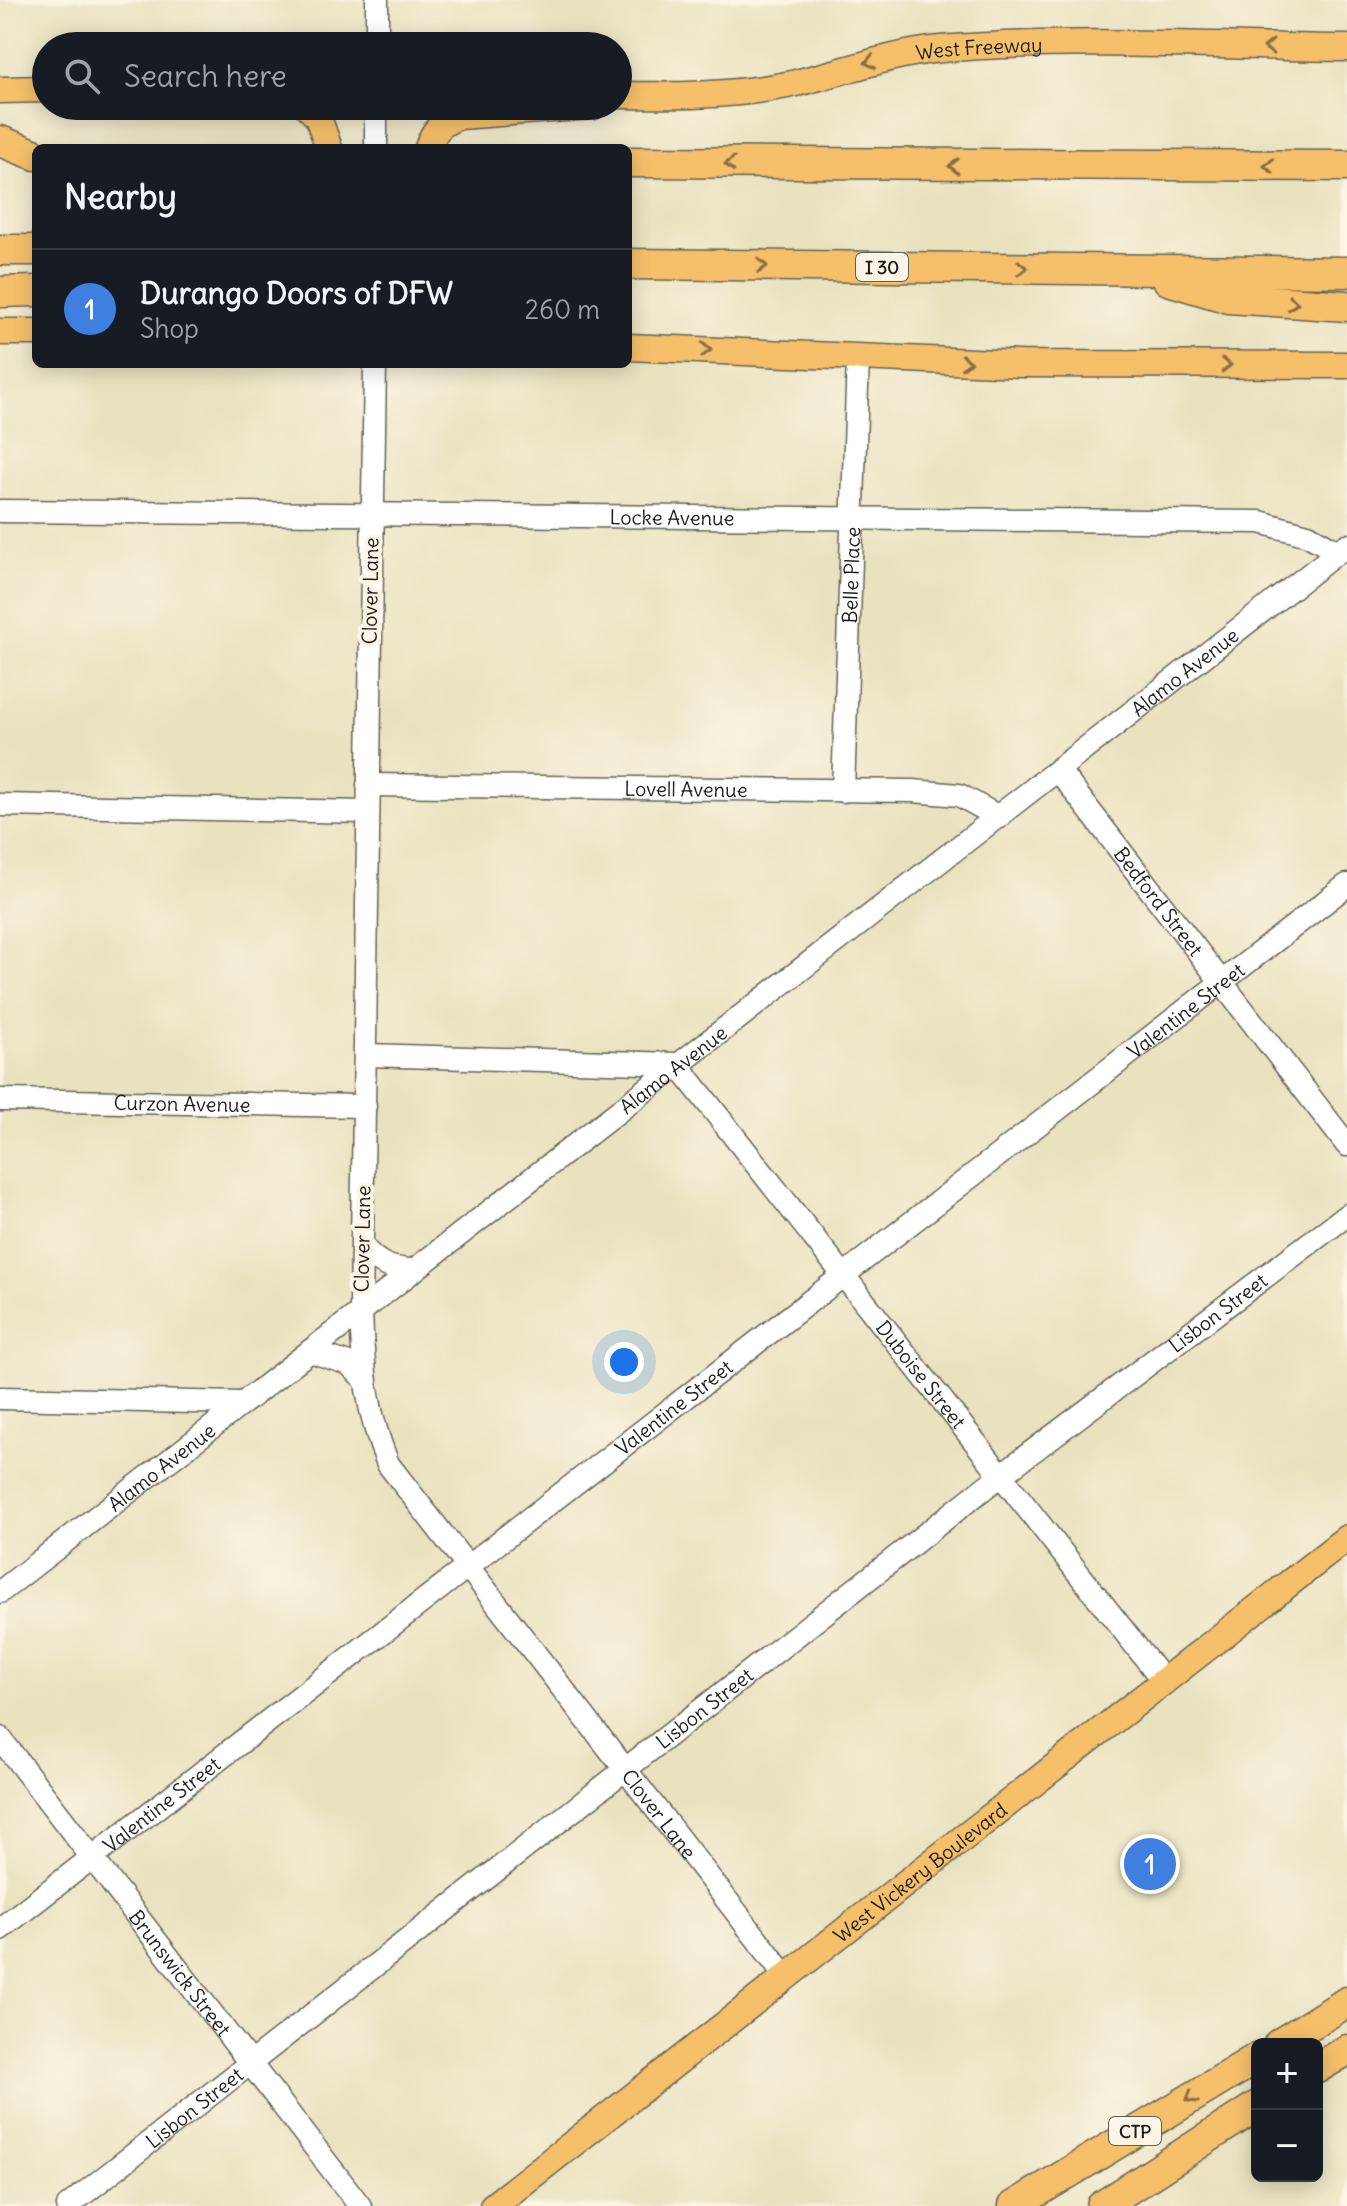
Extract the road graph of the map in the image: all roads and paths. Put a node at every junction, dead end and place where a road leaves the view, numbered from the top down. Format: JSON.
{"nodes":[{"id":1,"x":377,"y":0,"type":"edge"},
{"id":2,"x":377,"y":32,"type":"edge"},
{"id":3,"x":1347,"y":48,"type":"edge"},
{"id":4,"x":32,"y":89,"type":"edge"},
{"id":5,"x":0,"y":90,"type":"edge"},
{"id":6,"x":632,"y":96,"type":"edge"},
{"id":7,"x":319,"y":120,"type":"edge"},
{"id":8,"x":376,"y":120,"type":"edge"},
{"id":9,"x":448,"y":120,"type":"edge"},
{"id":10,"x":0,"y":141,"type":"edge"},
{"id":11,"x":328,"y":144,"type":"edge"},
{"id":12,"x":376,"y":144,"type":"edge"},
{"id":13,"x":430,"y":144,"type":"edge"},
{"id":14,"x":32,"y":156,"type":"edge"},
{"id":15,"x":32,"y":158,"type":"edge"},
{"id":16,"x":0,"y":160,"type":"edge"},
{"id":17,"x":632,"y":162,"type":"edge"},
{"id":18,"x":1347,"y":166,"type":"edge"},
{"id":19,"x":0,"y":250,"type":"edge"},
{"id":20,"x":32,"y":250,"type":"edge"},
{"id":21,"x":632,"y":264,"type":"edge"},
{"id":22,"x":1135,"y":270,"type":"junction"},
{"id":23,"x":1347,"y":272,"type":"edge"},
{"id":24,"x":32,"y":291,"type":"edge"},
{"id":25,"x":0,"y":292,"type":"edge"},
{"id":26,"x":1347,"y":306,"type":"edge"},
{"id":27,"x":0,"y":332,"type":"edge"},
{"id":28,"x":32,"y":332,"type":"edge"},
{"id":29,"x":632,"y":347,"type":"edge"},
{"id":30,"x":858,"y":358,"type":"junction"},
{"id":31,"x":1347,"y":365,"type":"edge"},
{"id":32,"x":375,"y":368,"type":"edge"},
{"id":33,"x":0,"y":511,"type":"edge"},
{"id":34,"x":371,"y":516,"type":"junction"},
{"id":35,"x":852,"y":519,"type":"junction"},
{"id":36,"x":1343,"y":549,"type":"edge"},
{"id":37,"x":1059,"y":771,"type":"junction"},
{"id":38,"x":368,"y":785,"type":"junction"},
{"id":39,"x":843,"y":791,"type":"junction"},
{"id":40,"x":0,"y":805,"type":"edge"},
{"id":41,"x":367,"y":812,"type":"junction"},
{"id":42,"x":999,"y":817,"type":"junction"},
{"id":43,"x":1347,"y":885,"type":"edge"},
{"id":44,"x":1222,"y":983,"type":"junction"},
{"id":45,"x":366,"y":1055,"type":"junction"},
{"id":46,"x":677,"y":1064,"type":"junction"},
{"id":47,"x":0,"y":1100,"type":"edge"},
{"id":48,"x":365,"y":1106,"type":"junction"},
{"id":49,"x":1347,"y":1145,"type":"edge"},
{"id":50,"x":1347,"y":1215,"type":"edge"},
{"id":51,"x":363,"y":1247,"type":"junction"},
{"id":52,"x":412,"y":1270,"type":"junction"},
{"id":53,"x":844,"y":1275,"type":"junction"},
{"id":54,"x":361,"y":1311,"type":"junction"},
{"id":55,"x":310,"y":1351,"type":"junction"},
{"id":56,"x":364,"y":1379,"type":"junction"},
{"id":57,"x":0,"y":1398,"type":"edge"},
{"id":58,"x":241,"y":1403,"type":"junction"},
{"id":59,"x":1001,"y":1475,"type":"junction"},
{"id":60,"x":1347,"y":1538,"type":"edge"},
{"id":61,"x":468,"y":1565,"type":"junction"},
{"id":62,"x":0,"y":1592,"type":"edge"},
{"id":63,"x":1165,"y":1683,"type":"junction"},
{"id":64,"x":0,"y":1738,"type":"edge"},
{"id":65,"x":626,"y":1772,"type":"junction"},
{"id":66,"x":92,"y":1858,"type":"junction"},
{"id":67,"x":0,"y":1929,"type":"edge"},
{"id":68,"x":785,"y":1975,"type":"junction"},
{"id":69,"x":1347,"y":2002,"type":"edge"},
{"id":70,"x":1289,"y":2038,"type":"edge"},
{"id":71,"x":1347,"y":2050,"type":"edge"},
{"id":72,"x":1251,"y":2062,"type":"edge"},
{"id":73,"x":250,"y":2064,"type":"junction"},
{"id":74,"x":1323,"y":2064,"type":"edge"},
{"id":75,"x":1251,"y":2110,"type":"edge"},
{"id":76,"x":68,"y":2206,"type":"edge"},
{"id":77,"x":360,"y":2206,"type":"edge"},
{"id":78,"x":493,"y":2206,"type":"edge"},
{"id":79,"x":1014,"y":2206,"type":"edge"},
{"id":80,"x":1102,"y":2206,"type":"edge"}],
"edges":[{"from":1,"to":2,"type":"street"},
{"from":3,"to":6,"type":"main road","name":"West Freeway","one_way":true},
{"from":4,"to":5,"type":"main road"},
{"from":7,"to":11,"type":"main road"},
{"from":8,"to":12,"type":"street"},
{"from":9,"to":13,"type":"main road"},
{"from":10,"to":14,"type":"highway"},
{"from":15,"to":16,"type":"highway"},
{"from":18,"to":17,"type":"highway","one_way":true},
{"from":19,"to":20,"type":"highway"},
{"from":21,"to":22,"type":"highway","number":"I 30","one_way":true},
{"from":22,"to":23,"type":"highway","number":"I 30"},
{"from":22,"to":26,"type":"highway","one_way":true},
{"from":24,"to":25,"type":"highway"},
{"from":27,"to":28,"type":"main road"},
{"from":29,"to":30,"type":"main road","one_way":true},
{"from":30,"to":31,"type":"main road","one_way":true},
{"from":30,"to":35,"type":"street","name":"Belle Place"},
{"from":32,"to":34,"type":"street","name":"Clover Lane"},
{"from":33,"to":34,"type":"street","name":"Locke Avenue"},
{"from":34,"to":35,"type":"street","name":"Locke Avenue"},
{"from":34,"to":38,"type":"street","name":"Clover Lane"},
{"from":35,"to":36,"type":"street","name":"Locke Avenue"},
{"from":35,"to":39,"type":"street","name":"Belle Place"},
{"from":36,"to":37,"type":"street","name":"Alamo Avenue"},
{"from":37,"to":42,"type":"street","name":"Alamo Avenue"},
{"from":37,"to":44,"type":"street","name":"Bedford Street"},
{"from":38,"to":39,"type":"street","name":"Lovell Avenue"},
{"from":38,"to":41,"type":"street","name":"Clover Lane"},
{"from":39,"to":42,"type":"street","name":"Lovell Avenue"},
{"from":40,"to":41,"type":"street"},
{"from":41,"to":45,"type":"street","name":"Clover Lane"},
{"from":42,"to":46,"type":"street","name":"Alamo Avenue"},
{"from":43,"to":44,"type":"street","name":"Valentine Street"},
{"from":44,"to":49,"type":"street","name":"Bedford Street"},
{"from":44,"to":53,"type":"street","name":"Valentine Street"},
{"from":45,"to":46,"type":"street"},
{"from":45,"to":48,"type":"street","name":"Clover Lane"},
{"from":46,"to":52,"type":"street","name":"Alamo Avenue"},
{"from":46,"to":53,"type":"street","name":"Duboise Street"},
{"from":47,"to":48,"type":"street","name":"Curzon Avenue"},
{"from":48,"to":51,"type":"street","name":"Clover Lane"},
{"from":50,"to":59,"type":"street","name":"Lisbon Street"},
{"from":51,"to":52,"type":"street"},
{"from":51,"to":54,"type":"street","name":"Clover Lane"},
{"from":52,"to":54,"type":"street","name":"Alamo Avenue"},
{"from":53,"to":59,"type":"street","name":"Duboise Street"},
{"from":53,"to":61,"type":"street","name":"Valentine Street"},
{"from":54,"to":55,"type":"street","name":"Alamo Avenue"},
{"from":54,"to":56,"type":"street","name":"Clover Lane"},
{"from":55,"to":56,"type":"street"},
{"from":55,"to":58,"type":"street","name":"Alamo Avenue"},
{"from":56,"to":61,"type":"street","name":"Clover Lane"},
{"from":57,"to":58,"type":"street"},
{"from":58,"to":62,"type":"street","name":"Alamo Avenue"},
{"from":59,"to":63,"type":"street","name":"Duboise Street"},
{"from":59,"to":65,"type":"street","name":"Lisbon Street"},
{"from":60,"to":63,"type":"main road","name":"West Vickery Boulevard"},
{"from":61,"to":65,"type":"street","name":"Clover Lane"},
{"from":61,"to":66,"type":"street","name":"Valentine Street"},
{"from":63,"to":68,"type":"main road","name":"West Vickery Boulevard"},
{"from":64,"to":66,"type":"street","name":"Brunswick Street"},
{"from":65,"to":68,"type":"street","name":"Clover Lane"},
{"from":65,"to":73,"type":"street","name":"Lisbon Street"},
{"from":66,"to":67,"type":"street","name":"Valentine Street"},
{"from":66,"to":73,"type":"street","name":"Brunswick Street"},
{"from":68,"to":78,"type":"main road","name":"West Vickery Boulevard"},
{"from":69,"to":70,"type":"highway"},
{"from":71,"to":74,"type":"highway"},
{"from":72,"to":79,"type":"highway","number":"CTP","one_way":true},
{"from":73,"to":76,"type":"street","name":"Lisbon Street"},
{"from":73,"to":77,"type":"street","name":"Brunswick Street"},
{"from":75,"to":80,"type":"highway","number":"CTP"}]}
